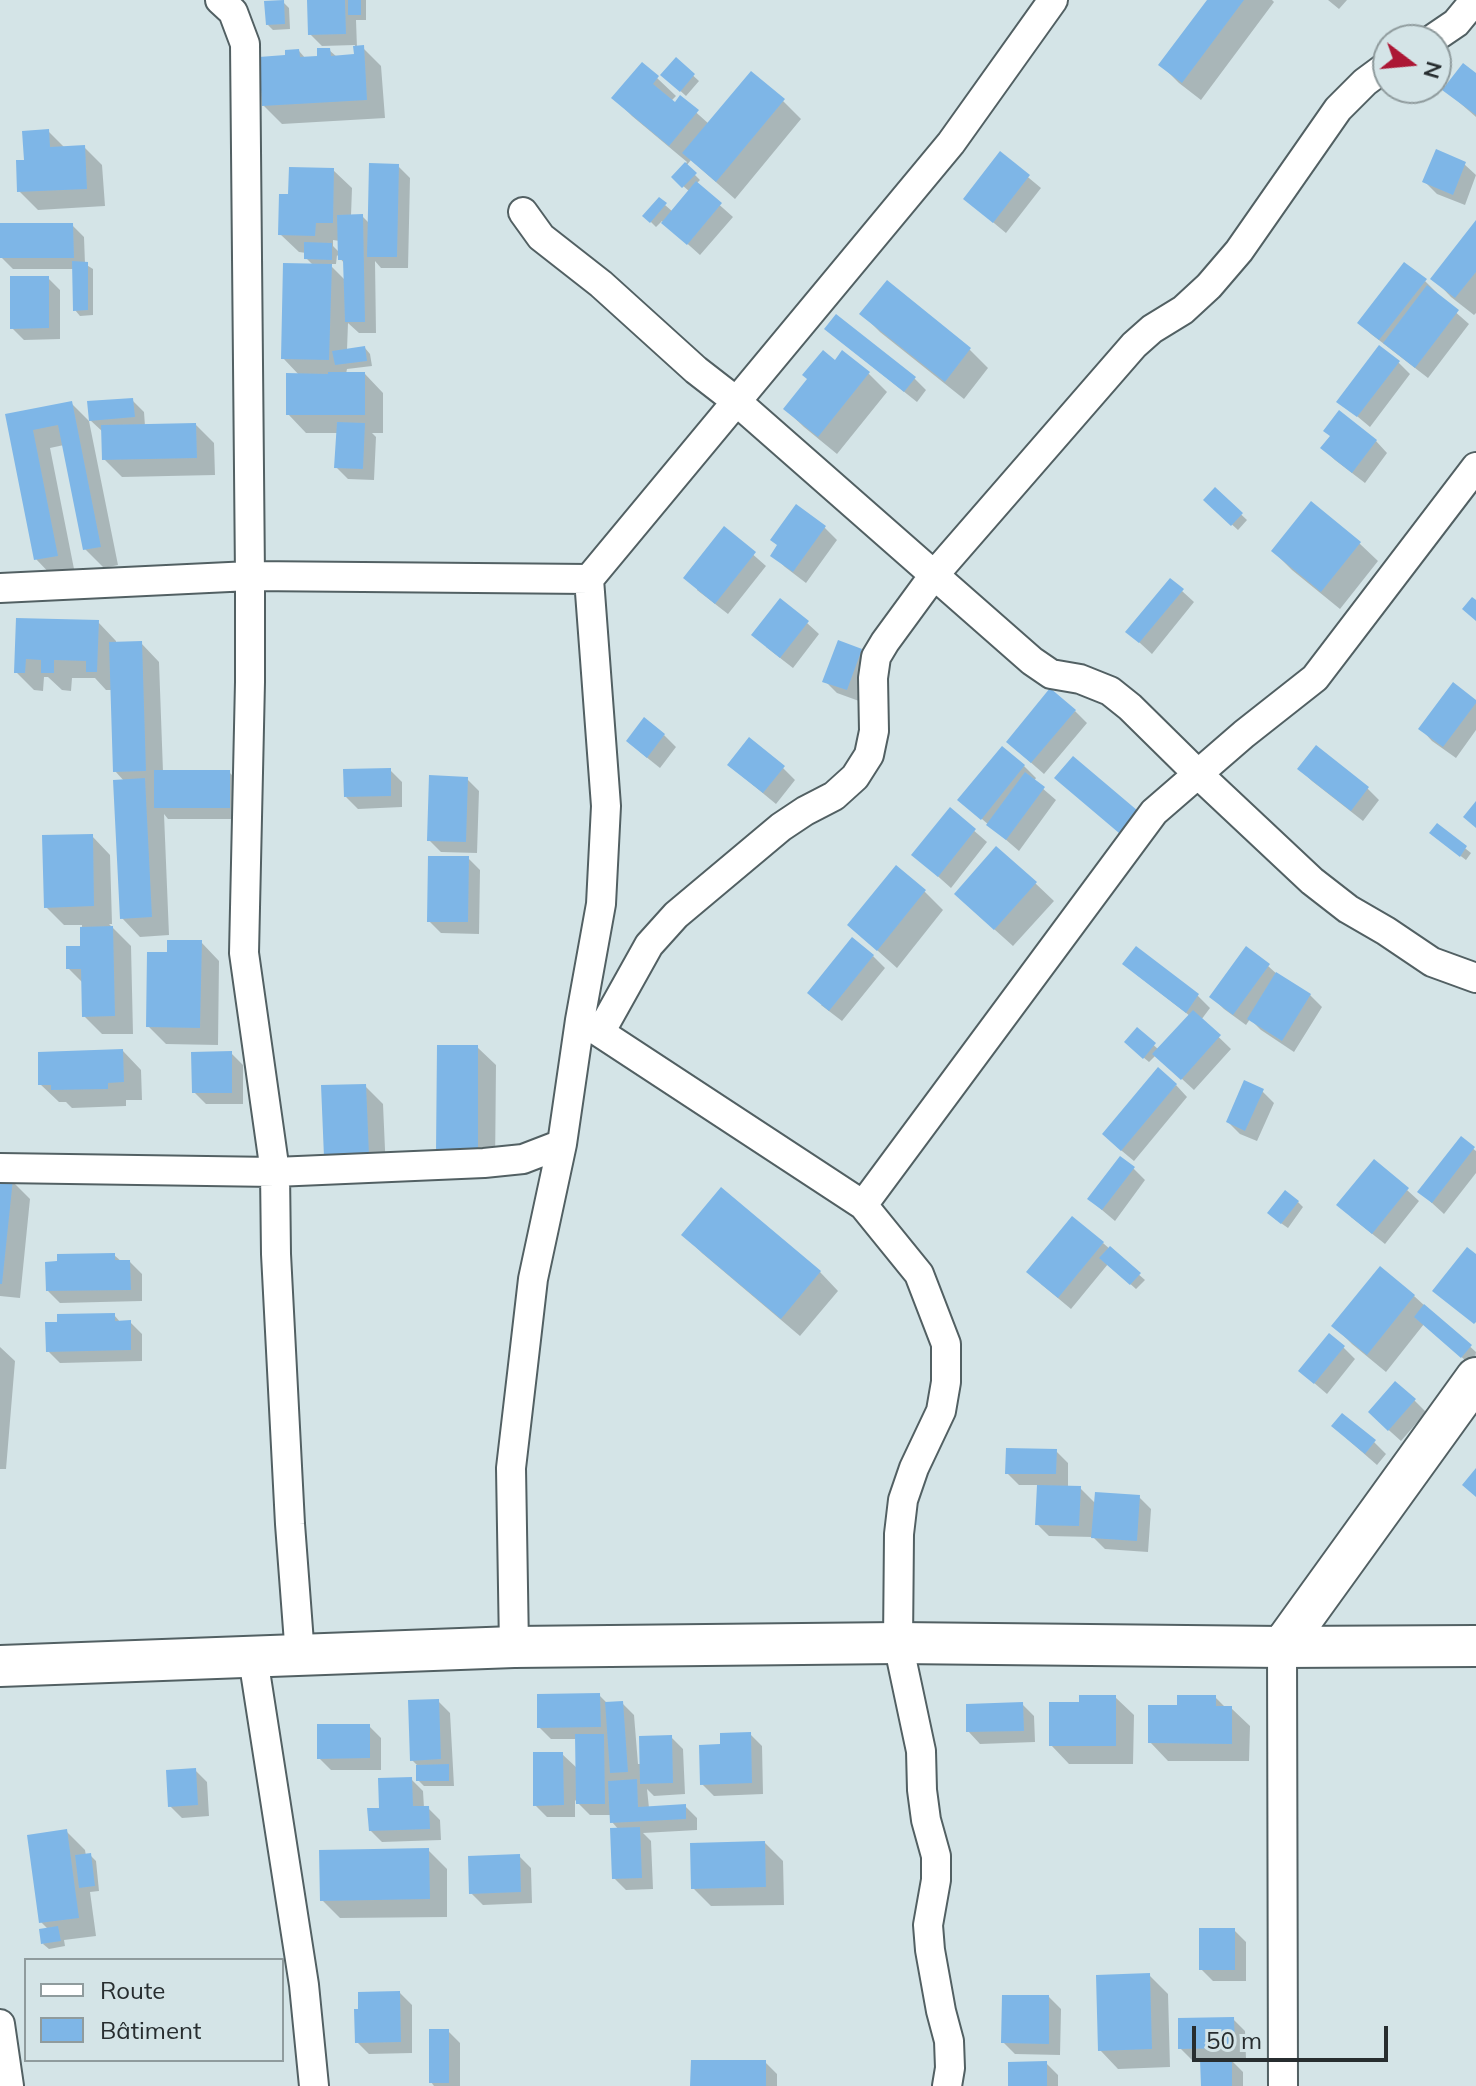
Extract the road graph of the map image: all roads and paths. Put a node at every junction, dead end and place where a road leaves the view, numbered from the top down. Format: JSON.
{"nodes":[{"id":1,"x":220,"y":0,"type":"edge"},
{"id":2,"x":1053,"y":0,"type":"edge"},
{"id":3,"x":1475,"y":0,"type":"edge"},
{"id":4,"x":1452,"y":26,"type":"edge"},
{"id":5,"x":1372,"y":77,"type":"edge"},
{"id":6,"x":523,"y":212,"type":"dead end"},
{"id":7,"x":736,"y":401,"type":"junction"},
{"id":8,"x":1476,"y":467,"type":"edge"},
{"id":9,"x":934,"y":575,"type":"junction"},
{"id":10,"x":250,"y":576,"type":"junction"},
{"id":11,"x":589,"y":579,"type":"junction"},
{"id":12,"x":0,"y":588,"type":"edge"},
{"id":13,"x":1198,"y":774,"type":"junction"},
{"id":14,"x":1476,"y":978,"type":"edge"},
{"id":15,"x":590,"y":1025,"type":"junction"},
{"id":16,"x":562,"y":1144,"type":"junction"},
{"id":17,"x":0,"y":1168,"type":"edge"},
{"id":18,"x":275,"y":1172,"type":"junction"},
{"id":19,"x":863,"y":1205,"type":"junction"},
{"id":20,"x":1476,"y":1378,"type":"edge"},
{"id":21,"x":898,"y":1643,"type":"junction"},
{"id":22,"x":1476,"y":1646,"type":"edge"},
{"id":23,"x":514,"y":1647,"type":"junction"},
{"id":24,"x":1282,"y":1647,"type":"junction"},
{"id":25,"x":300,"y":1656,"type":"junction"},
{"id":26,"x":253,"y":1658,"type":"junction"},
{"id":27,"x":0,"y":1666,"type":"edge"},
{"id":28,"x":0,"y":2024,"type":"edge"},
{"id":29,"x":9,"y":2086,"type":"edge"},
{"id":30,"x":314,"y":2086,"type":"edge"},
{"id":31,"x":947,"y":2086,"type":"edge"},
{"id":32,"x":1283,"y":2086,"type":"edge"}],
"edges":[{"from":1,"to":10,"type":"street"},
{"from":2,"to":7,"type":"street"},
{"from":3,"to":4,"type":"street"},
{"from":5,"to":9,"type":"street"},
{"from":6,"to":7,"type":"street"},
{"from":7,"to":9,"type":"street"},
{"from":7,"to":11,"type":"street"},
{"from":8,"to":13,"type":"street"},
{"from":9,"to":13,"type":"street"},
{"from":9,"to":15,"type":"street"},
{"from":10,"to":11,"type":"street"},
{"from":10,"to":12,"type":"street"},
{"from":10,"to":18,"type":"street"},
{"from":11,"to":15,"type":"street"},
{"from":13,"to":14,"type":"street"},
{"from":13,"to":19,"type":"street"},
{"from":15,"to":16,"type":"street"},
{"from":15,"to":19,"type":"street"},
{"from":16,"to":18,"type":"street"},
{"from":16,"to":23,"type":"street"},
{"from":17,"to":18,"type":"street"},
{"from":18,"to":25,"type":"street"},
{"from":19,"to":21,"type":"street"},
{"from":20,"to":24,"type":"street"},
{"from":21,"to":23,"type":"street"},
{"from":21,"to":24,"type":"street"},
{"from":21,"to":31,"type":"street"},
{"from":22,"to":24,"type":"street"},
{"from":23,"to":25,"type":"street"},
{"from":24,"to":32,"type":"street"},
{"from":25,"to":26,"type":"street"},
{"from":26,"to":27,"type":"street"},
{"from":26,"to":30,"type":"street"},
{"from":28,"to":29,"type":"street"}]}
